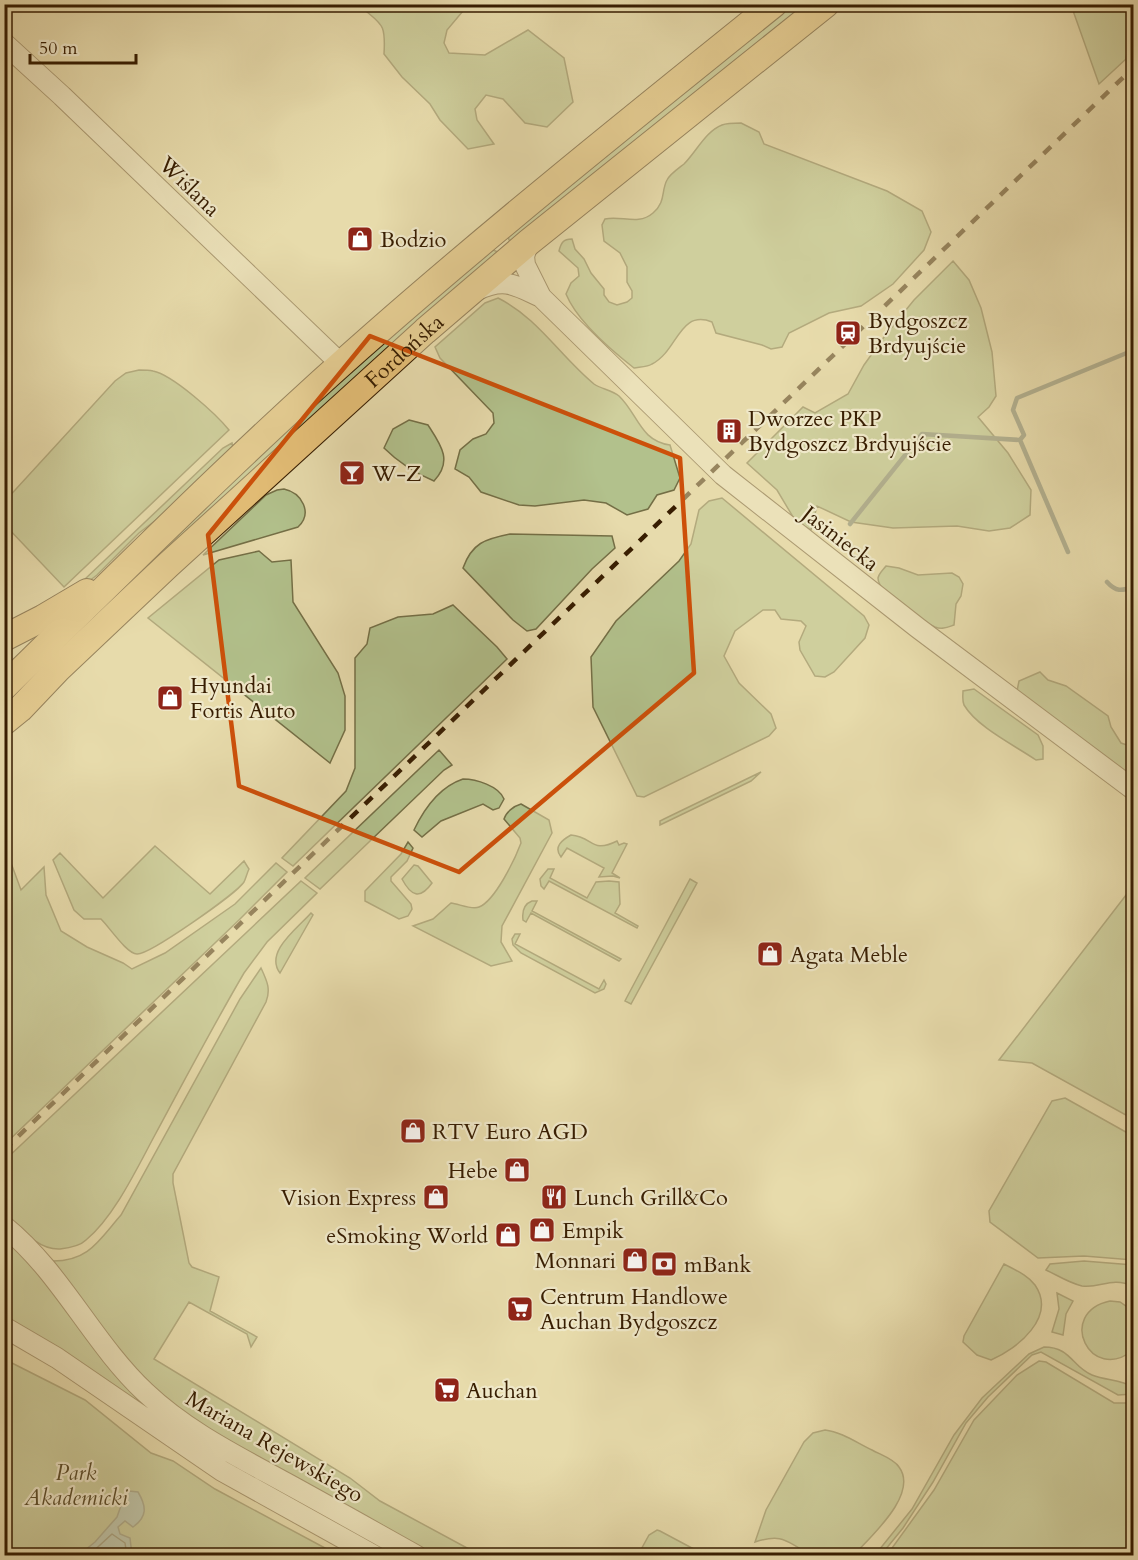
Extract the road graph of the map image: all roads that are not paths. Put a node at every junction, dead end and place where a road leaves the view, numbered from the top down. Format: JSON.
{"nodes":[{"id":1,"x":774,"y":4,"type":"edge"},
{"id":2,"x":826,"y":4,"type":"edge"},
{"id":3,"x":4,"y":43,"type":"edge"},
{"id":4,"x":529,"y":242,"type":"junction"},
{"id":5,"x":541,"y":297,"type":"junction"},
{"id":6,"x":463,"y":298,"type":"junction"},
{"id":7,"x":341,"y":364,"type":"junction"},
{"id":8,"x":120,"y":575,"type":"junction"},
{"id":9,"x":4,"y":638,"type":"edge"},
{"id":10,"x":4,"y":687,"type":"edge"},
{"id":11,"x":12,"y":716,"type":"edge"},
{"id":12,"x":4,"y":730,"type":"edge"},
{"id":13,"x":1134,"y":790,"type":"edge"},
{"id":14,"x":4,"y":1226,"type":"edge"},
{"id":15,"x":4,"y":1327,"type":"edge"},
{"id":16,"x":375,"y":1556,"type":"edge"},
{"id":17,"x":417,"y":1556,"type":"edge"}],
"edges":[{"from":1,"to":7,"type":"main road","name":"Fordońska"},
{"from":2,"to":4,"type":"main road","name":"Fordońska"},
{"from":3,"to":7,"type":"street","name":"Wiślana"},
{"from":4,"to":5,"type":"street","name":"Jasiniecka"},
{"from":4,"to":6,"type":"main road","name":"Fordońska"},
{"from":5,"to":6,"type":"street","name":"Jasiniecka"},
{"from":5,"to":13,"type":"street","name":"Jasiniecka"},
{"from":6,"to":11,"type":"main road","name":"Fordońska"},
{"from":7,"to":8,"type":"main road","name":"Fordońska"},
{"from":8,"to":9,"type":"main road"},
{"from":8,"to":10,"type":"main road","name":"Fordońska"},
{"from":11,"to":12,"type":"main road","name":"Fordońska"},
{"from":14,"to":17,"type":"street","name":"Mariana Rejewskiego"},
{"from":15,"to":16,"type":"street","name":"Mariana Rejewskiego"}]}
